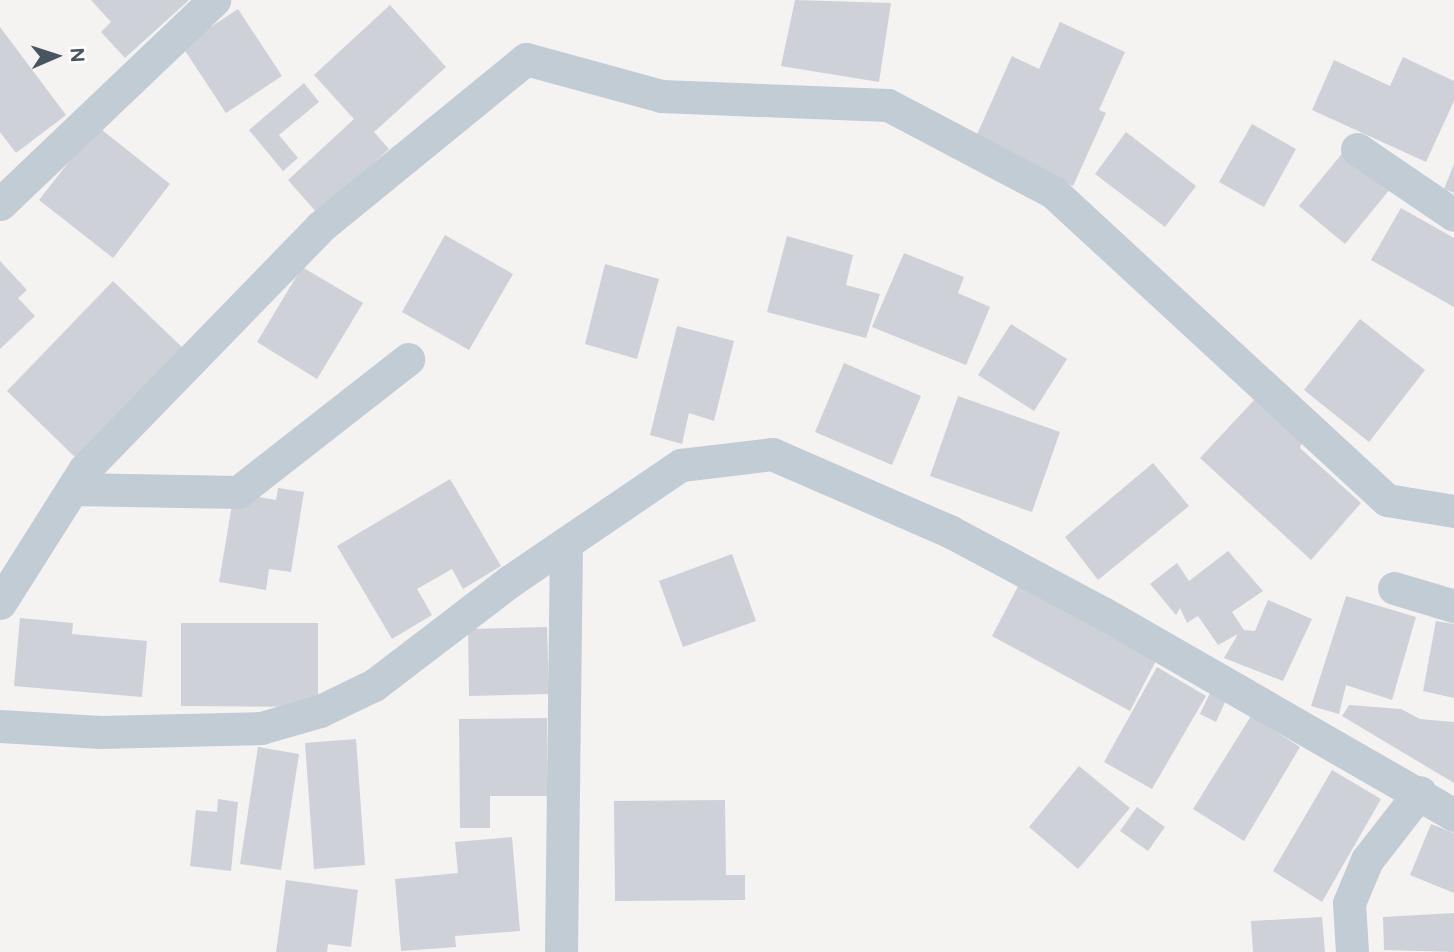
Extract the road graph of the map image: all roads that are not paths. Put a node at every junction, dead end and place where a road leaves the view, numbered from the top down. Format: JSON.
{"nodes":[{"id":1,"x":214,"y":0,"type":"edge"},
{"id":2,"x":1357,"y":149,"type":"dead end"},
{"id":3,"x":0,"y":204,"type":"edge"},
{"id":4,"x":1454,"y":215,"type":"edge"},
{"id":5,"x":408,"y":359,"type":"dead end"},
{"id":6,"x":72,"y":489,"type":"junction"},
{"id":7,"x":1454,"y":511,"type":"edge"},
{"id":8,"x":566,"y":543,"type":"junction"},
{"id":9,"x":1394,"y":588,"type":"dead end"},
{"id":10,"x":0,"y":603,"type":"edge"},
{"id":11,"x":1454,"y":606,"type":"edge"},
{"id":12,"x":0,"y":726,"type":"edge"},
{"id":13,"x":1420,"y":792,"type":"junction"},
{"id":14,"x":1454,"y":815,"type":"edge"},
{"id":15,"x":561,"y":952,"type":"edge"},
{"id":16,"x":1352,"y":952,"type":"edge"}],
"edges":[{"from":1,"to":3,"type":"street"},
{"from":2,"to":4,"type":"street"},
{"from":5,"to":6,"type":"street"},
{"from":6,"to":7,"type":"street"},
{"from":6,"to":10,"type":"street"},
{"from":8,"to":12,"type":"street"},
{"from":8,"to":13,"type":"street"},
{"from":8,"to":15,"type":"street"},
{"from":9,"to":11,"type":"street"},
{"from":13,"to":14,"type":"street"},
{"from":13,"to":16,"type":"street"}]}
